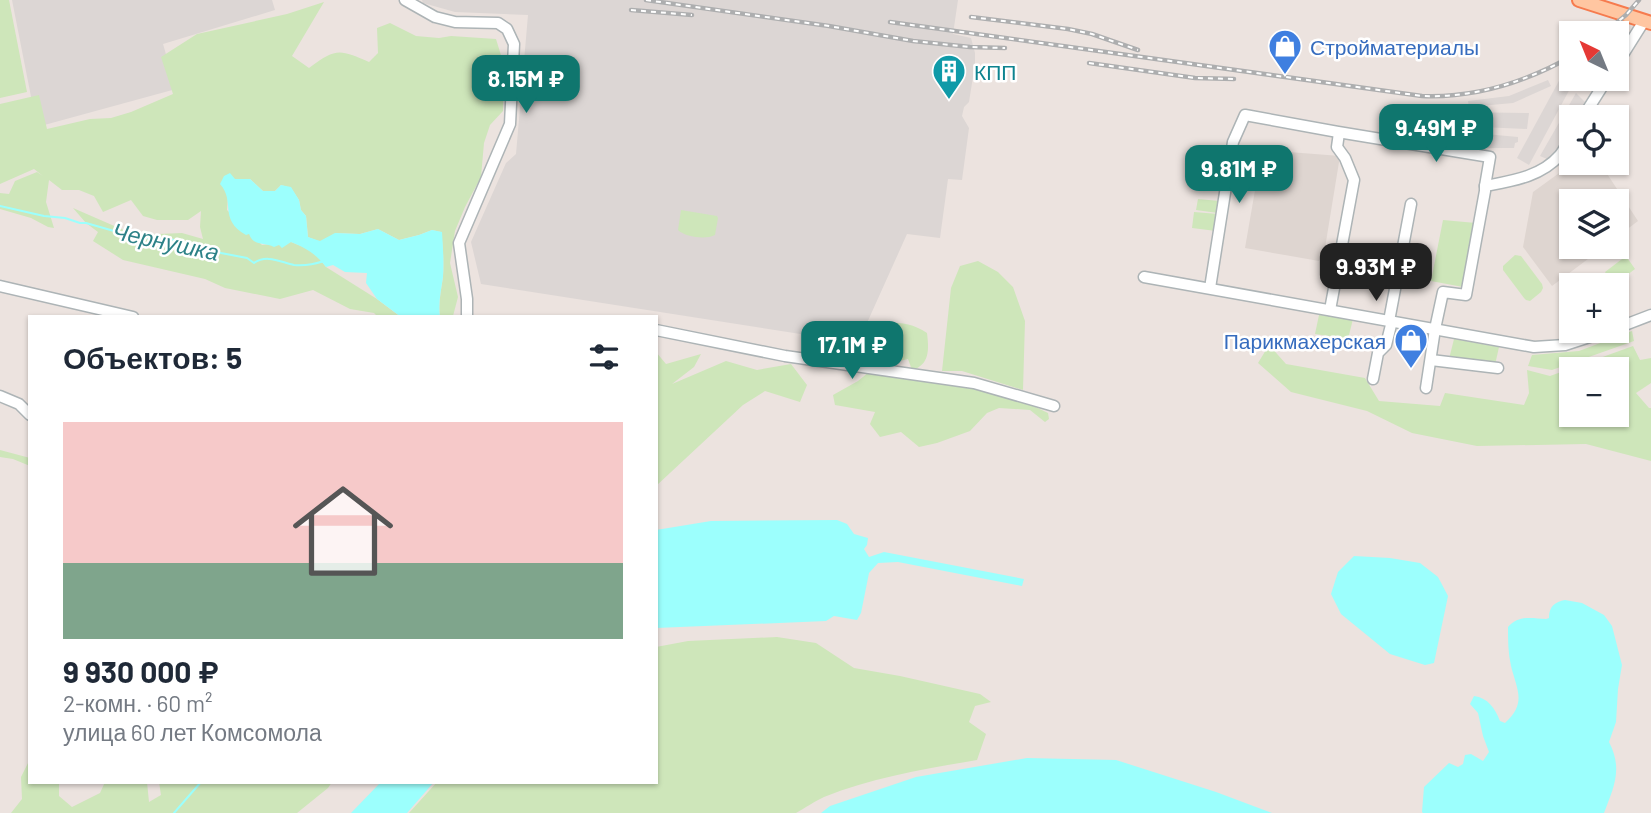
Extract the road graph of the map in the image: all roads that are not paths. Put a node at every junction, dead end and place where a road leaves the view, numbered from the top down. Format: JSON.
{"nodes":[{"id":1,"x":405,"y":0,"type":"edge"},
{"id":2,"x":1579,"y":0,"type":"edge"},
{"id":3,"x":1648,"y":22,"type":"edge"},
{"id":4,"x":1629,"y":48,"type":"edge"},
{"id":5,"x":1339,"y":132,"type":"junction"},
{"id":6,"x":1559,"y":156,"type":"edge"},
{"id":7,"x":1485,"y":186,"type":"junction"},
{"id":8,"x":1411,"y":204,"type":"dead end"},
{"id":9,"x":1144,"y":276,"type":"dead end"},
{"id":10,"x":0,"y":286,"type":"edge"},
{"id":11,"x":1210,"y":288,"type":"junction"},
{"id":12,"x":1330,"y":310,"type":"junction"},
{"id":13,"x":124,"y":315,"type":"edge"},
{"id":14,"x":467,"y":315,"type":"edge"},
{"id":15,"x":1651,"y":315,"type":"edge"},
{"id":16,"x":1391,"y":321,"type":"junction"},
{"id":17,"x":1629,"y":323,"type":"edge"},
{"id":18,"x":1435,"y":329,"type":"junction"},
{"id":19,"x":658,"y":330,"type":"edge"},
{"id":20,"x":1571,"y":343,"type":"edge"},
{"id":21,"x":1430,"y":360,"type":"junction"},
{"id":22,"x":1498,"y":368,"type":"dead end"},
{"id":23,"x":1373,"y":379,"type":"dead end"},
{"id":24,"x":1426,"y":388,"type":"dead end"},
{"id":25,"x":0,"y":396,"type":"edge"},
{"id":26,"x":1054,"y":406,"type":"dead end"},
{"id":27,"x":28,"y":413,"type":"edge"}],
"edges":[{"from":1,"to":14,"type":"street"},
{"from":2,"to":3,"type":"main road"},
{"from":3,"to":4,"type":"street"},
{"from":5,"to":7,"type":"street"},
{"from":5,"to":11,"type":"street"},
{"from":5,"to":12,"type":"street"},
{"from":6,"to":7,"type":"street"},
{"from":7,"to":18,"type":"street"},
{"from":8,"to":16,"type":"street"},
{"from":9,"to":11,"type":"street"},
{"from":10,"to":13,"type":"street"},
{"from":11,"to":12,"type":"street"},
{"from":12,"to":16,"type":"street"},
{"from":15,"to":17,"type":"street"},
{"from":16,"to":18,"type":"street"},
{"from":16,"to":23,"type":"street"},
{"from":18,"to":20,"type":"street"},
{"from":18,"to":21,"type":"street"},
{"from":19,"to":26,"type":"street"},
{"from":21,"to":22,"type":"street"},
{"from":21,"to":24,"type":"street"},
{"from":25,"to":27,"type":"street"}]}
